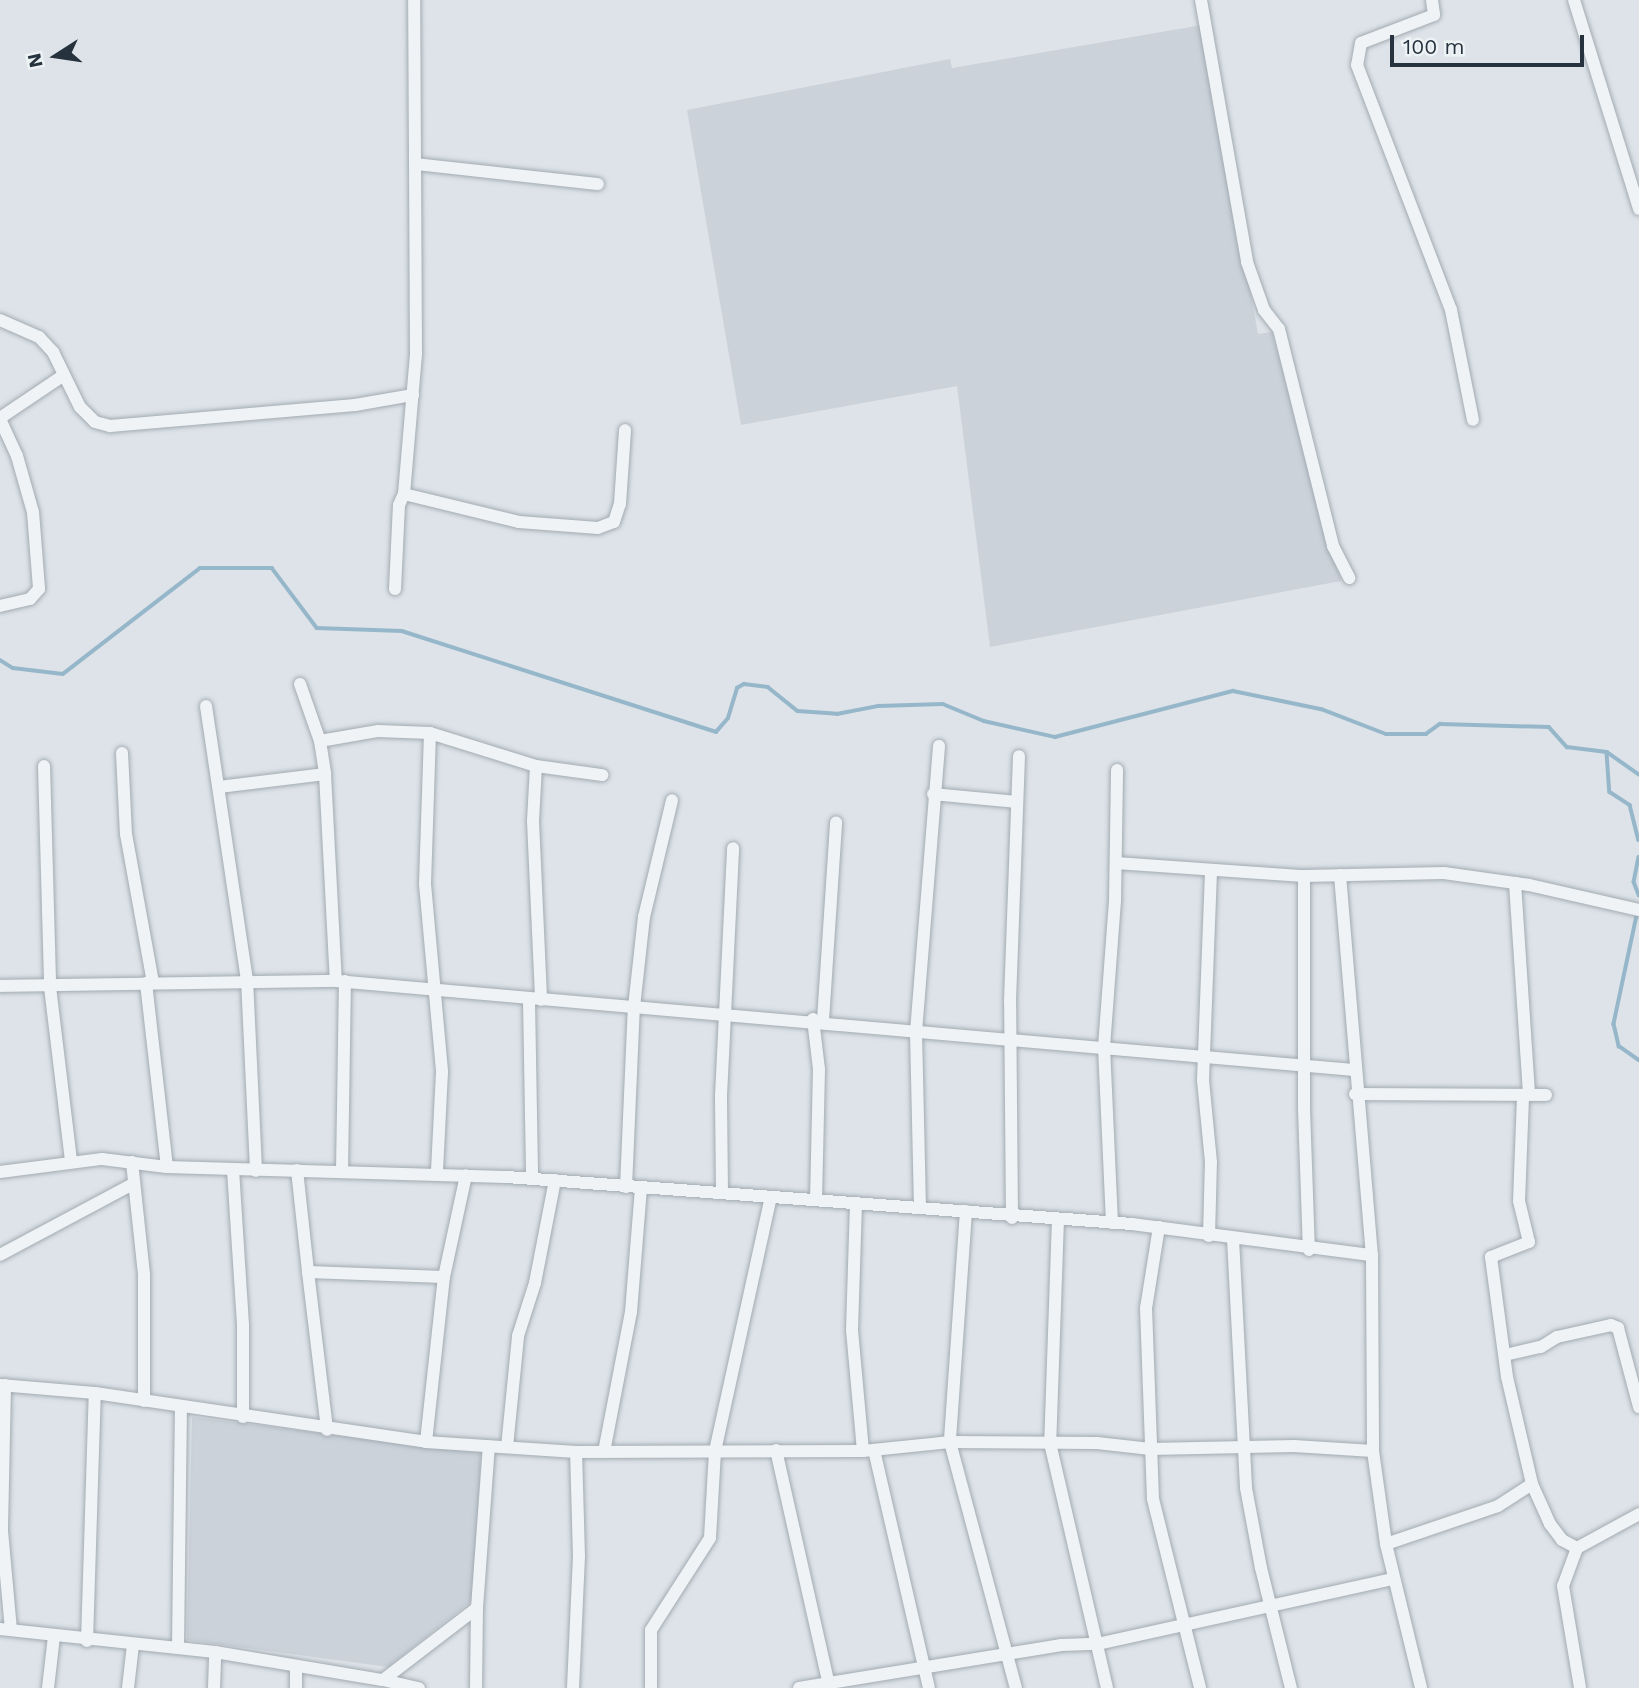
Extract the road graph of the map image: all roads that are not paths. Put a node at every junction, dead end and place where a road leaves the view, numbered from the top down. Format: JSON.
{"nodes":[{"id":1,"x":414,"y":0,"type":"edge"},
{"id":2,"x":1201,"y":0,"type":"edge"},
{"id":3,"x":1432,"y":0,"type":"edge"},
{"id":4,"x":1574,"y":0,"type":"edge"},
{"id":5,"x":416,"y":164,"type":"junction"},
{"id":6,"x":1634,"y":168,"type":"edge"},
{"id":7,"x":598,"y":184,"type":"dead end"},
{"id":8,"x":1639,"y":209,"type":"edge"},
{"id":9,"x":0,"y":320,"type":"edge"},
{"id":10,"x":64,"y":375,"type":"junction"},
{"id":11,"x":413,"y":395,"type":"junction"},
{"id":12,"x":0,"y":418,"type":"edge"},
{"id":13,"x":1473,"y":420,"type":"dead end"},
{"id":14,"x":625,"y":430,"type":"dead end"},
{"id":15,"x":404,"y":494,"type":"junction"},
{"id":16,"x":1349,"y":578,"type":"dead end"},
{"id":17,"x":396,"y":589,"type":"dead end"},
{"id":18,"x":0,"y":606,"type":"edge"},
{"id":19,"x":300,"y":684,"type":"dead end"},
{"id":20,"x":206,"y":706,"type":"dead end"},
{"id":21,"x":430,"y":733,"type":"junction"},
{"id":22,"x":320,"y":741,"type":"junction"},
{"id":23,"x":939,"y":746,"type":"dead end"},
{"id":24,"x":121,"y":753,"type":"dead end"},
{"id":25,"x":1019,"y":756,"type":"dead end"},
{"id":26,"x":44,"y":766,"type":"dead end"},
{"id":27,"x":536,"y":766,"type":"junction"},
{"id":28,"x":1117,"y":771,"type":"dead end"},
{"id":29,"x":325,"y":774,"type":"junction"},
{"id":30,"x":602,"y":775,"type":"dead end"},
{"id":31,"x":219,"y":787,"type":"junction"},
{"id":32,"x":933,"y":794,"type":"junction"},
{"id":33,"x":673,"y":800,"type":"dead end"},
{"id":34,"x":1017,"y":802,"type":"junction"},
{"id":35,"x":836,"y":822,"type":"dead end"},
{"id":36,"x":733,"y":848,"type":"dead end"},
{"id":37,"x":1116,"y":863,"type":"junction"},
{"id":38,"x":1211,"y":871,"type":"junction"},
{"id":39,"x":1340,"y":875,"type":"junction"},
{"id":40,"x":1304,"y":876,"type":"junction"},
{"id":41,"x":1515,"y":883,"type":"junction"},
{"id":42,"x":1639,"y":911,"type":"edge"},
{"id":43,"x":247,"y":979,"type":"junction"},
{"id":44,"x":340,"y":981,"type":"junction"},
{"id":45,"x":150,"y":983,"type":"junction"},
{"id":46,"x":0,"y":986,"type":"edge"},
{"id":47,"x":50,"y":987,"type":"junction"},
{"id":48,"x":438,"y":990,"type":"junction"},
{"id":49,"x":535,"y":1000,"type":"junction"},
{"id":50,"x":634,"y":1007,"type":"junction"},
{"id":51,"x":725,"y":1013,"type":"junction"},
{"id":52,"x":818,"y":1020,"type":"junction"},
{"id":53,"x":916,"y":1032,"type":"junction"},
{"id":54,"x":1013,"y":1043,"type":"junction"},
{"id":55,"x":1104,"y":1047,"type":"junction"},
{"id":56,"x":1204,"y":1055,"type":"junction"},
{"id":57,"x":1304,"y":1064,"type":"junction"},
{"id":58,"x":1353,"y":1070,"type":"junction"},
{"id":59,"x":1355,"y":1094,"type":"junction"},
{"id":60,"x":1546,"y":1095,"type":"dead end"},
{"id":61,"x":1526,"y":1096,"type":"junction"},
{"id":62,"x":71,"y":1161,"type":"junction"},
{"id":63,"x":132,"y":1163,"type":"junction"},
{"id":64,"x":167,"y":1167,"type":"junction"},
{"id":65,"x":233,"y":1170,"type":"junction"},
{"id":66,"x":297,"y":1170,"type":"junction"},
{"id":67,"x":256,"y":1171,"type":"junction"},
{"id":68,"x":342,"y":1171,"type":"junction"},
{"id":69,"x":0,"y":1172,"type":"edge"},
{"id":70,"x":437,"y":1172,"type":"junction"},
{"id":71,"x":466,"y":1175,"type":"junction"},
{"id":72,"x":532,"y":1179,"type":"junction"},
{"id":73,"x":555,"y":1180,"type":"junction"},
{"id":74,"x":133,"y":1184,"type":"junction"},
{"id":75,"x":626,"y":1187,"type":"junction"},
{"id":76,"x":642,"y":1187,"type":"junction"},
{"id":77,"x":722,"y":1193,"type":"junction"},
{"id":78,"x":771,"y":1197,"type":"junction"},
{"id":79,"x":816,"y":1200,"type":"junction"},
{"id":80,"x":856,"y":1203,"type":"junction"},
{"id":81,"x":920,"y":1209,"type":"junction"},
{"id":82,"x":966,"y":1211,"type":"junction"},
{"id":83,"x":1012,"y":1218,"type":"junction"},
{"id":84,"x":1058,"y":1219,"type":"junction"},
{"id":85,"x":1112,"y":1223,"type":"junction"},
{"id":86,"x":1158,"y":1227,"type":"junction"},
{"id":87,"x":1209,"y":1236,"type":"junction"},
{"id":88,"x":1233,"y":1239,"type":"junction"},
{"id":89,"x":1309,"y":1250,"type":"junction"},
{"id":90,"x":0,"y":1255,"type":"edge"},
{"id":91,"x":1372,"y":1255,"type":"junction"},
{"id":92,"x":309,"y":1272,"type":"junction"},
{"id":93,"x":444,"y":1277,"type":"junction"},
{"id":94,"x":1505,"y":1355,"type":"junction"},
{"id":95,"x":2,"y":1385,"type":"edge"},
{"id":96,"x":94,"y":1393,"type":"junction"},
{"id":97,"x":144,"y":1401,"type":"junction"},
{"id":98,"x":181,"y":1408,"type":"junction"},
{"id":99,"x":1639,"y":1408,"type":"edge"},
{"id":100,"x":243,"y":1418,"type":"junction"},
{"id":101,"x":327,"y":1430,"type":"junction"},
{"id":102,"x":426,"y":1442,"type":"junction"},
{"id":103,"x":950,"y":1442,"type":"junction"},
{"id":104,"x":1050,"y":1443,"type":"junction"},
{"id":105,"x":489,"y":1446,"type":"junction"},
{"id":106,"x":507,"y":1447,"type":"junction"},
{"id":107,"x":1247,"y":1447,"type":"junction"},
{"id":108,"x":1151,"y":1449,"type":"junction"},
{"id":109,"x":776,"y":1450,"type":"junction"},
{"id":110,"x":868,"y":1450,"type":"junction"},
{"id":111,"x":716,"y":1451,"type":"junction"},
{"id":112,"x":1373,"y":1451,"type":"junction"},
{"id":113,"x":576,"y":1452,"type":"junction"},
{"id":114,"x":604,"y":1452,"type":"junction"},
{"id":115,"x":1532,"y":1484,"type":"junction"},
{"id":116,"x":1639,"y":1514,"type":"edge"},
{"id":117,"x":1386,"y":1544,"type":"junction"},
{"id":118,"x":1577,"y":1548,"type":"junction"},
{"id":119,"x":1394,"y":1579,"type":"junction"},
{"id":120,"x":1271,"y":1604,"type":"junction"},
{"id":121,"x":477,"y":1608,"type":"junction"},
{"id":122,"x":1184,"y":1623,"type":"junction"},
{"id":123,"x":5,"y":1629,"type":"edge"},
{"id":124,"x":54,"y":1636,"type":"junction"},
{"id":125,"x":87,"y":1641,"type":"junction"},
{"id":126,"x":1097,"y":1644,"type":"junction"},
{"id":127,"x":133,"y":1645,"type":"junction"},
{"id":128,"x":178,"y":1648,"type":"junction"},
{"id":129,"x":215,"y":1652,"type":"junction"},
{"id":130,"x":1009,"y":1656,"type":"junction"},
{"id":131,"x":296,"y":1669,"type":"junction"},
{"id":132,"x":925,"y":1669,"type":"junction"},
{"id":133,"x":383,"y":1680,"type":"junction"},
{"id":134,"x":349,"y":1682,"type":"edge"},
{"id":135,"x":829,"y":1685,"type":"junction"},
{"id":136,"x":845,"y":1685,"type":"edge"},
{"id":137,"x":48,"y":1688,"type":"edge"},
{"id":138,"x":128,"y":1688,"type":"edge"},
{"id":139,"x":214,"y":1688,"type":"edge"},
{"id":140,"x":296,"y":1688,"type":"edge"},
{"id":141,"x":419,"y":1688,"type":"edge"},
{"id":142,"x":476,"y":1688,"type":"edge"},
{"id":143,"x":573,"y":1688,"type":"edge"},
{"id":144,"x":651,"y":1688,"type":"edge"},
{"id":145,"x":799,"y":1688,"type":"edge"},
{"id":146,"x":929,"y":1688,"type":"edge"},
{"id":147,"x":1016,"y":1688,"type":"edge"},
{"id":148,"x":1107,"y":1688,"type":"edge"},
{"id":149,"x":1200,"y":1688,"type":"edge"},
{"id":150,"x":1291,"y":1688,"type":"edge"},
{"id":151,"x":1421,"y":1688,"type":"edge"},
{"id":152,"x":1580,"y":1688,"type":"edge"}],
"edges":[{"from":1,"to":5,"type":"street"},
{"from":2,"to":16,"type":"street"},
{"from":3,"to":13,"type":"street"},
{"from":4,"to":6,"type":"street"},
{"from":5,"to":7,"type":"street"},
{"from":5,"to":11,"type":"street"},
{"from":6,"to":8,"type":"street"},
{"from":9,"to":10,"type":"street"},
{"from":10,"to":11,"type":"street"},
{"from":10,"to":12,"type":"street"},
{"from":11,"to":15,"type":"street"},
{"from":12,"to":18,"type":"street"},
{"from":14,"to":15,"type":"street"},
{"from":15,"to":17,"type":"street"},
{"from":19,"to":22,"type":"street"},
{"from":20,"to":31,"type":"street"},
{"from":21,"to":22,"type":"street"},
{"from":21,"to":27,"type":"street"},
{"from":21,"to":48,"type":"street"},
{"from":22,"to":29,"type":"street"},
{"from":23,"to":32,"type":"street"},
{"from":24,"to":45,"type":"street"},
{"from":25,"to":34,"type":"street"},
{"from":26,"to":47,"type":"street"},
{"from":27,"to":30,"type":"street"},
{"from":27,"to":49,"type":"street"},
{"from":28,"to":37,"type":"street"},
{"from":29,"to":31,"type":"street"},
{"from":29,"to":44,"type":"street"},
{"from":31,"to":43,"type":"street"},
{"from":32,"to":34,"type":"street"},
{"from":32,"to":53,"type":"street"},
{"from":33,"to":50,"type":"street"},
{"from":34,"to":54,"type":"street"},
{"from":35,"to":52,"type":"street"},
{"from":36,"to":51,"type":"street"},
{"from":37,"to":38,"type":"street"},
{"from":37,"to":55,"type":"street"},
{"from":38,"to":40,"type":"street"},
{"from":38,"to":56,"type":"street"},
{"from":39,"to":40,"type":"street"},
{"from":39,"to":41,"type":"street"},
{"from":39,"to":58,"type":"street"},
{"from":40,"to":57,"type":"street"},
{"from":41,"to":42,"type":"street"},
{"from":41,"to":61,"type":"street"},
{"from":43,"to":44,"type":"street"},
{"from":43,"to":45,"type":"street"},
{"from":43,"to":67,"type":"street"},
{"from":44,"to":48,"type":"street"},
{"from":44,"to":68,"type":"street"},
{"from":45,"to":47,"type":"street"},
{"from":45,"to":64,"type":"street"},
{"from":46,"to":47,"type":"street"},
{"from":47,"to":62,"type":"street"},
{"from":48,"to":49,"type":"street"},
{"from":48,"to":70,"type":"street"},
{"from":49,"to":50,"type":"street"},
{"from":49,"to":72,"type":"street"},
{"from":50,"to":51,"type":"street"},
{"from":50,"to":75,"type":"street"},
{"from":51,"to":52,"type":"street"},
{"from":51,"to":77,"type":"street"},
{"from":52,"to":53,"type":"street"},
{"from":52,"to":79,"type":"street"},
{"from":53,"to":54,"type":"street"},
{"from":53,"to":81,"type":"street"},
{"from":54,"to":55,"type":"street"},
{"from":54,"to":83,"type":"street"},
{"from":55,"to":56,"type":"street"},
{"from":55,"to":85,"type":"street"},
{"from":56,"to":57,"type":"street"},
{"from":56,"to":87,"type":"street"},
{"from":57,"to":58,"type":"street"},
{"from":57,"to":89,"type":"street"},
{"from":58,"to":59,"type":"street"},
{"from":59,"to":61,"type":"street"},
{"from":59,"to":91,"type":"street"},
{"from":60,"to":61,"type":"street"},
{"from":61,"to":94,"type":"street"},
{"from":62,"to":63,"type":"street"},
{"from":62,"to":69,"type":"street"},
{"from":63,"to":64,"type":"street"},
{"from":63,"to":74,"type":"street"},
{"from":64,"to":65,"type":"street"},
{"from":65,"to":67,"type":"street"},
{"from":65,"to":100,"type":"street"},
{"from":66,"to":67,"type":"street"},
{"from":66,"to":68,"type":"street"},
{"from":66,"to":92,"type":"street"},
{"from":68,"to":70,"type":"street"},
{"from":70,"to":71,"type":"street"},
{"from":71,"to":72,"type":"street"},
{"from":71,"to":93,"type":"street"},
{"from":72,"to":73,"type":"street"},
{"from":73,"to":75,"type":"street"},
{"from":73,"to":106,"type":"street"},
{"from":74,"to":90,"type":"street"},
{"from":74,"to":97,"type":"street"},
{"from":75,"to":76,"type":"street"},
{"from":76,"to":77,"type":"street"},
{"from":76,"to":114,"type":"street"},
{"from":77,"to":78,"type":"street"},
{"from":78,"to":79,"type":"street"},
{"from":78,"to":111,"type":"street"},
{"from":79,"to":80,"type":"street"},
{"from":80,"to":81,"type":"street"},
{"from":80,"to":110,"type":"street"},
{"from":81,"to":82,"type":"street"},
{"from":82,"to":83,"type":"street"},
{"from":82,"to":103,"type":"street"},
{"from":83,"to":84,"type":"street"},
{"from":84,"to":85,"type":"street"},
{"from":84,"to":104,"type":"street"},
{"from":85,"to":86,"type":"street"},
{"from":86,"to":87,"type":"street"},
{"from":86,"to":108,"type":"street"},
{"from":87,"to":88,"type":"street"},
{"from":88,"to":89,"type":"street"},
{"from":88,"to":107,"type":"street"},
{"from":89,"to":91,"type":"street"},
{"from":91,"to":112,"type":"street"},
{"from":92,"to":93,"type":"street"},
{"from":92,"to":101,"type":"street"},
{"from":93,"to":102,"type":"street"},
{"from":94,"to":99,"type":"street"},
{"from":94,"to":115,"type":"street"},
{"from":95,"to":96,"type":"street"},
{"from":95,"to":123,"type":"street"},
{"from":96,"to":97,"type":"street"},
{"from":96,"to":125,"type":"street"},
{"from":97,"to":98,"type":"street"},
{"from":98,"to":100,"type":"street"},
{"from":98,"to":128,"type":"street"},
{"from":100,"to":101,"type":"street"},
{"from":101,"to":102,"type":"street"},
{"from":102,"to":105,"type":"street"},
{"from":103,"to":104,"type":"street"},
{"from":103,"to":110,"type":"street"},
{"from":103,"to":130,"type":"street"},
{"from":104,"to":108,"type":"street"},
{"from":104,"to":126,"type":"street"},
{"from":105,"to":106,"type":"street"},
{"from":105,"to":121,"type":"street"},
{"from":106,"to":113,"type":"street"},
{"from":107,"to":108,"type":"street"},
{"from":107,"to":112,"type":"street"},
{"from":107,"to":120,"type":"street"},
{"from":108,"to":122,"type":"street"},
{"from":109,"to":110,"type":"street"},
{"from":109,"to":111,"type":"street"},
{"from":109,"to":135,"type":"street"},
{"from":110,"to":132,"type":"street"},
{"from":111,"to":114,"type":"street"},
{"from":111,"to":144,"type":"street"},
{"from":112,"to":117,"type":"street"},
{"from":113,"to":114,"type":"street"},
{"from":113,"to":143,"type":"street"},
{"from":115,"to":117,"type":"street"},
{"from":115,"to":118,"type":"street"},
{"from":116,"to":118,"type":"street"},
{"from":117,"to":119,"type":"street"},
{"from":118,"to":152,"type":"street"},
{"from":119,"to":120,"type":"street"},
{"from":119,"to":151,"type":"street"},
{"from":120,"to":122,"type":"street"},
{"from":120,"to":150,"type":"street"},
{"from":121,"to":133,"type":"street"},
{"from":121,"to":142,"type":"street"},
{"from":122,"to":126,"type":"street"},
{"from":122,"to":149,"type":"street"},
{"from":123,"to":124,"type":"street"},
{"from":124,"to":125,"type":"street"},
{"from":124,"to":137,"type":"street"},
{"from":125,"to":127,"type":"street"},
{"from":126,"to":130,"type":"street"},
{"from":126,"to":148,"type":"street"},
{"from":127,"to":128,"type":"street"},
{"from":127,"to":138,"type":"street"},
{"from":128,"to":129,"type":"street"},
{"from":129,"to":131,"type":"street"},
{"from":129,"to":139,"type":"street"},
{"from":130,"to":132,"type":"street"},
{"from":130,"to":147,"type":"street"},
{"from":131,"to":134,"type":"street"},
{"from":131,"to":140,"type":"street"},
{"from":132,"to":136,"type":"street"},
{"from":132,"to":146,"type":"street"},
{"from":133,"to":134,"type":"street"},
{"from":133,"to":141,"type":"street"},
{"from":135,"to":136,"type":"street"},
{"from":135,"to":145,"type":"street"}]}
